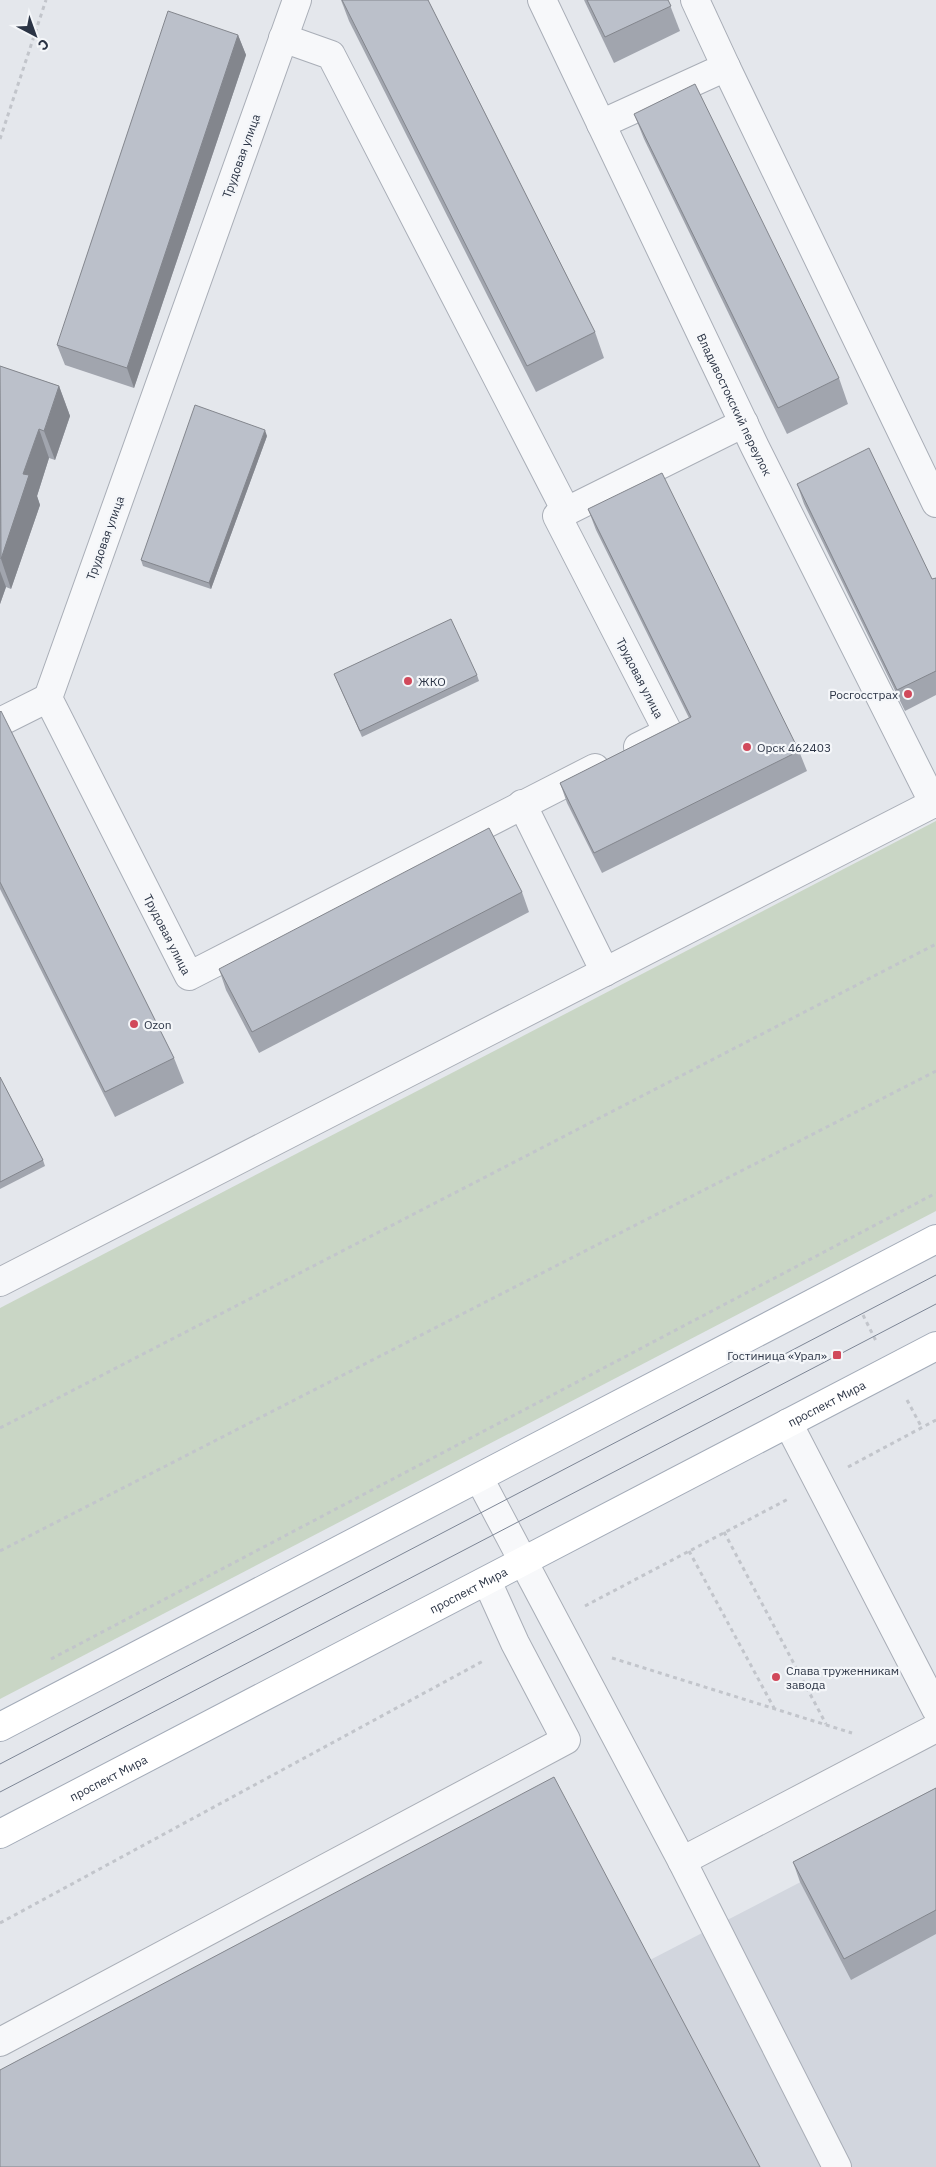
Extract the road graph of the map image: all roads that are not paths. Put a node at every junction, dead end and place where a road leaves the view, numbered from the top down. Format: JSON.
{"nodes":[{"id":1,"x":297,"y":0,"type":"edge"},
{"id":2,"x":542,"y":0,"type":"edge"},
{"id":3,"x":695,"y":0,"type":"edge"},
{"id":4,"x":283,"y":38,"type":"junction"},
{"id":5,"x":726,"y":67,"type":"junction"},
{"id":6,"x":601,"y":124,"type":"junction"},
{"id":7,"x":744,"y":423,"type":"junction"},
{"id":8,"x":936,"y":503,"type":"edge"},
{"id":9,"x":566,"y":511,"type":"junction"},
{"id":10,"x":48,"y":698,"type":"junction"},
{"id":11,"x":0,"y":722,"type":"edge"},
{"id":12,"x":935,"y":803,"type":"edge"},
{"id":13,"x":522,"y":804,"type":"junction"},
{"id":14,"x":605,"y":972,"type":"junction"},
{"id":15,"x":936,"y":1239,"type":"edge"},
{"id":16,"x":0,"y":1282,"type":"edge"},
{"id":17,"x":936,"y":1346,"type":"edge"},
{"id":18,"x":788,"y":1423,"type":"junction"},
{"id":19,"x":478,"y":1478,"type":"junction"},
{"id":20,"x":523,"y":1561,"type":"junction"},
{"id":21,"x":487,"y":1580,"type":"junction"},
{"id":22,"x":936,"y":1708,"type":"edge"},
{"id":23,"x":0,"y":1727,"type":"edge"},
{"id":24,"x":936,"y":1728,"type":"edge"},
{"id":25,"x":0,"y":1834,"type":"edge"},
{"id":26,"x":682,"y":1861,"type":"junction"},
{"id":27,"x":0,"y":2042,"type":"edge"},
{"id":28,"x":837,"y":2167,"type":"edge"}],
"edges":[{"from":1,"to":4,"type":"street","name":"Трудовая улица"},
{"from":2,"to":6,"type":"street","name":"Владивостокский переулок"},
{"from":3,"to":5,"type":"street"},
{"from":4,"to":9,"type":"street"},
{"from":4,"to":10,"type":"street","name":"Трудовая улица"},
{"from":5,"to":6,"type":"street"},
{"from":5,"to":8,"type":"street"},
{"from":6,"to":7,"type":"street","name":"Владивостокский переулок"},
{"from":7,"to":9,"type":"street"},
{"from":7,"to":12,"type":"street","name":"Владивостокский переулок"},
{"from":9,"to":13,"type":"street","name":"Трудовая улица"},
{"from":10,"to":11,"type":"street"},
{"from":10,"to":13,"type":"street","name":"Трудовая улица"},
{"from":12,"to":14,"type":"street"},
{"from":13,"to":14,"type":"street"},
{"from":14,"to":16,"type":"street"},
{"from":15,"to":19,"type":"main road"},
{"from":17,"to":18,"type":"main road","name":"проспект Мира"},
{"from":18,"to":20,"type":"main road","name":"проспект Мира"},
{"from":18,"to":22,"type":"street"},
{"from":19,"to":20,"type":"street"},
{"from":19,"to":23,"type":"main road"},
{"from":20,"to":21,"type":"main road","name":"проспект Мира"},
{"from":20,"to":26,"type":"street"},
{"from":21,"to":25,"type":"main road","name":"проспект Мира"},
{"from":21,"to":27,"type":"street"},
{"from":24,"to":26,"type":"street"},
{"from":26,"to":28,"type":"street"}]}
